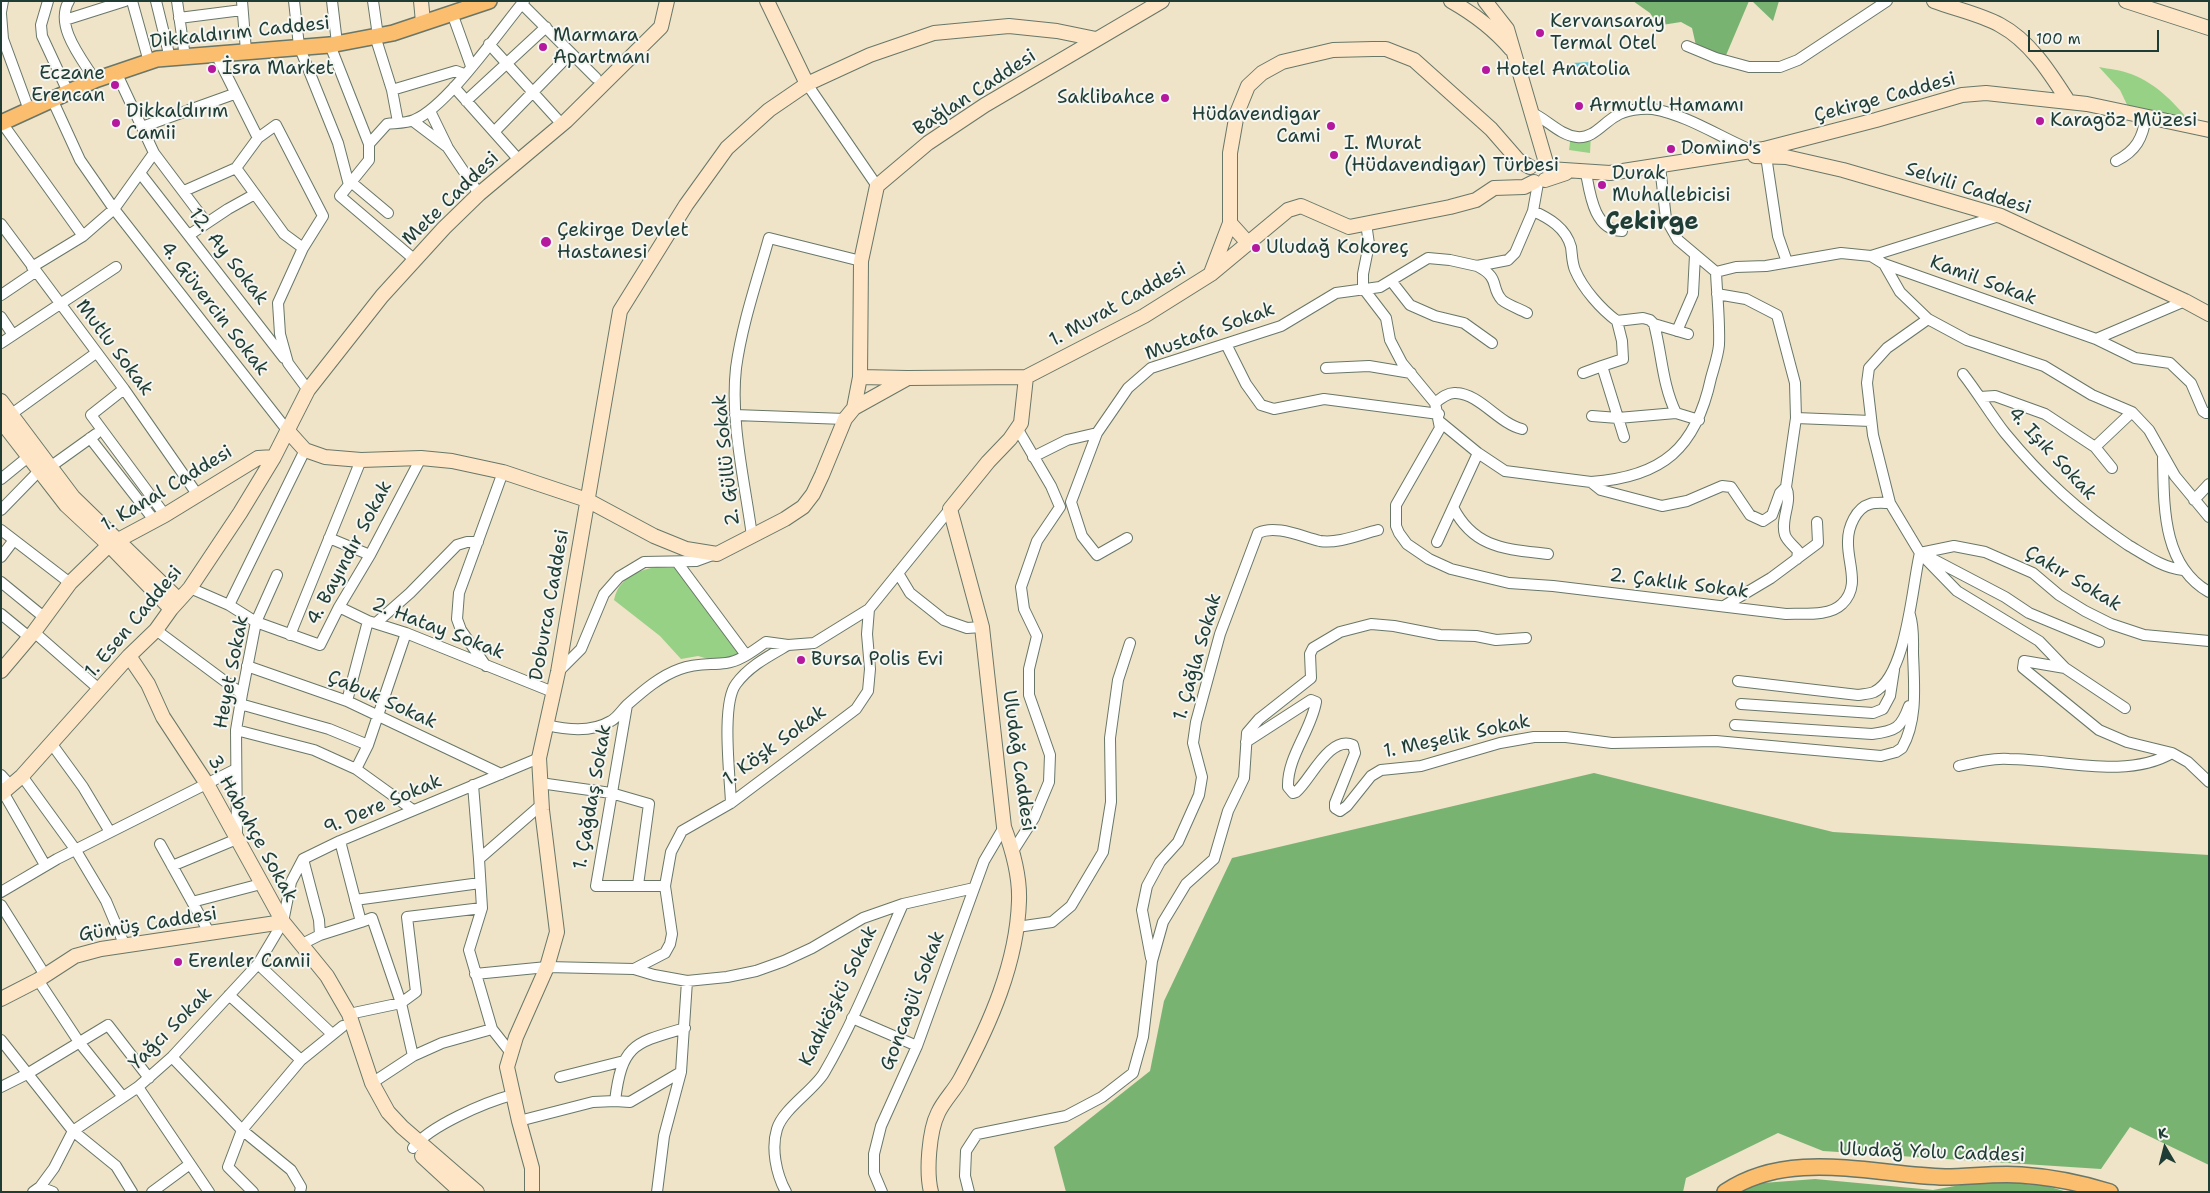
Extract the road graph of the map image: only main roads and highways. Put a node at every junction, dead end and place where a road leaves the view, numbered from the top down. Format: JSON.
{"nodes":[{"id":1,"x":421,"y":1,"type":"edge"},
{"id":2,"x":489,"y":1,"type":"edge"},
{"id":3,"x":667,"y":1,"type":"edge"},
{"id":4,"x":767,"y":1,"type":"edge"},
{"id":5,"x":1162,"y":1,"type":"edge"},
{"id":6,"x":1451,"y":1,"type":"edge"},
{"id":7,"x":1485,"y":1,"type":"edge"},
{"id":8,"x":1934,"y":1,"type":"edge"},
{"id":9,"x":2126,"y":1,"type":"edge"},
{"id":10,"x":424,"y":22,"type":"junction"},
{"id":11,"x":2209,"y":28,"type":"edge"},
{"id":12,"x":1096,"y":40,"type":"junction"},
{"id":13,"x":1515,"y":53,"type":"junction"},
{"id":14,"x":807,"y":84,"type":"junction"},
{"id":15,"x":2068,"y":102,"type":"junction"},
{"id":16,"x":2,"y":123,"type":"edge"},
{"id":17,"x":2209,"y":130,"type":"edge"},
{"id":18,"x":1730,"y":155,"type":"junction"},
{"id":19,"x":1540,"y":173,"type":"junction"},
{"id":20,"x":1230,"y":223,"type":"junction"},
{"id":21,"x":1248,"y":243,"type":"junction"},
{"id":22,"x":1211,"y":274,"type":"junction"},
{"id":23,"x":2209,"y":314,"type":"edge"},
{"id":24,"x":1026,"y":376,"type":"junction"},
{"id":25,"x":860,"y":377,"type":"junction"},
{"id":26,"x":908,"y":378,"type":"junction"},
{"id":27,"x":1,"y":401,"type":"edge"},
{"id":28,"x":854,"y":408,"type":"junction"},
{"id":29,"x":6,"y":426,"type":"edge"},
{"id":30,"x":287,"y":430,"type":"junction"},
{"id":31,"x":280,"y":444,"type":"junction"},
{"id":32,"x":305,"y":450,"type":"junction"},
{"id":33,"x":274,"y":457,"type":"junction"},
{"id":34,"x":44,"y":469,"type":"junction"},
{"id":35,"x":587,"y":500,"type":"junction"},
{"id":36,"x":113,"y":542,"type":"junction"},
{"id":37,"x":175,"y":604,"type":"junction"},
{"id":38,"x":128,"y":656,"type":"junction"},
{"id":39,"x":1,"y":670,"type":"edge"},
{"id":40,"x":9,"y":787,"type":"edge"},
{"id":41,"x":283,"y":922,"type":"junction"},
{"id":42,"x":1,"y":1000,"type":"edge"},
{"id":43,"x":342,"y":1025,"type":"junction"},
{"id":44,"x":416,"y":1144,"type":"junction"},
{"id":45,"x":461,"y":1192,"type":"edge"},
{"id":46,"x":477,"y":1192,"type":"edge"},
{"id":47,"x":532,"y":1192,"type":"edge"},
{"id":48,"x":931,"y":1192,"type":"edge"},
{"id":49,"x":1725,"y":1192,"type":"edge"},
{"id":50,"x":2110,"y":1192,"type":"edge"}],
"edges":[{"from":1,"to":10,"type":"main road"},
{"from":2,"to":10,"type":"main road","name":"Dikkaldırım Caddesi"},
{"from":3,"to":30,"type":"main road","name":"Mete Caddesi"},
{"from":4,"to":14,"type":"main road"},
{"from":5,"to":12,"type":"main road","name":"Bağlan Caddesi"},
{"from":6,"to":13,"type":"main road"},
{"from":7,"to":13,"type":"main road"},
{"from":8,"to":15,"type":"main road"},
{"from":9,"to":11,"type":"main road"},
{"from":10,"to":16,"type":"main road","name":"Dikkaldırım Caddesi"},
{"from":12,"to":14,"type":"main road","name":"Doburca Caddesi"},
{"from":12,"to":25,"type":"main road","name":"Bağlan Caddesi"},
{"from":13,"to":19,"type":"main road"},
{"from":14,"to":35,"type":"main road","name":"Doburca Caddesi"},
{"from":15,"to":17,"type":"main road","name":"Çekirge Caddesi"},
{"from":15,"to":18,"type":"main road","name":"Çekirge Caddesi"},
{"from":18,"to":19,"type":"main road","name":"Çekirge Caddesi"},
{"from":18,"to":23,"type":"main road","name":"Selvili Caddesi"},
{"from":19,"to":20,"type":"main road","name":"1. Murat Caddesi"},
{"from":19,"to":21,"type":"main road","name":"Çekirge Caddesi"},
{"from":20,"to":21,"type":"main road"},
{"from":20,"to":22,"type":"main road","name":"1. Murat Caddesi"},
{"from":21,"to":22,"type":"main road","name":"Çekirge Caddesi"},
{"from":22,"to":24,"type":"main road","name":"1. Murat Caddesi"},
{"from":24,"to":26,"type":"main road"},
{"from":24,"to":48,"type":"main road","name":"Uludağ Caddesi"},
{"from":25,"to":26,"type":"main road"},
{"from":25,"to":28,"type":"main road"},
{"from":26,"to":28,"type":"main road"},
{"from":27,"to":29,"type":"main road"},
{"from":28,"to":35,"type":"main road"},
{"from":29,"to":34,"type":"main road"},
{"from":29,"to":34,"type":"main road"},
{"from":30,"to":31,"type":"main road","name":"Mete Caddesi"},
{"from":30,"to":32,"type":"main road"},
{"from":31,"to":32,"type":"main road"},
{"from":31,"to":33,"type":"main road"},
{"from":32,"to":35,"type":"main road"},
{"from":33,"to":36,"type":"main road","name":"1. Kanal Caddesi"},
{"from":33,"to":37,"type":"main road","name":"1. Esen Caddesi"},
{"from":34,"to":36,"type":"main road"},
{"from":35,"to":47,"type":"main road","name":"Doburca Caddesi"},
{"from":36,"to":37,"type":"main road"},
{"from":36,"to":39,"type":"main road","name":"1. Kanal Caddesi"},
{"from":37,"to":38,"type":"main road","name":"1. Esen Caddesi"},
{"from":38,"to":40,"type":"main road","name":"1. Esen Caddesi"},
{"from":38,"to":41,"type":"main road","name":"3. Habahçe Sokak"},
{"from":41,"to":42,"type":"main road","name":"Gümüş Caddesi"},
{"from":41,"to":43,"type":"main road","name":"3. Habahçe Sokak"},
{"from":43,"to":44,"type":"main road"},
{"from":43,"to":44,"type":"main road"},
{"from":44,"to":45,"type":"main road"},
{"from":44,"to":46,"type":"main road"},
{"from":49,"to":50,"type":"main road","name":"Uludağ Yolu Caddesi"}]}
